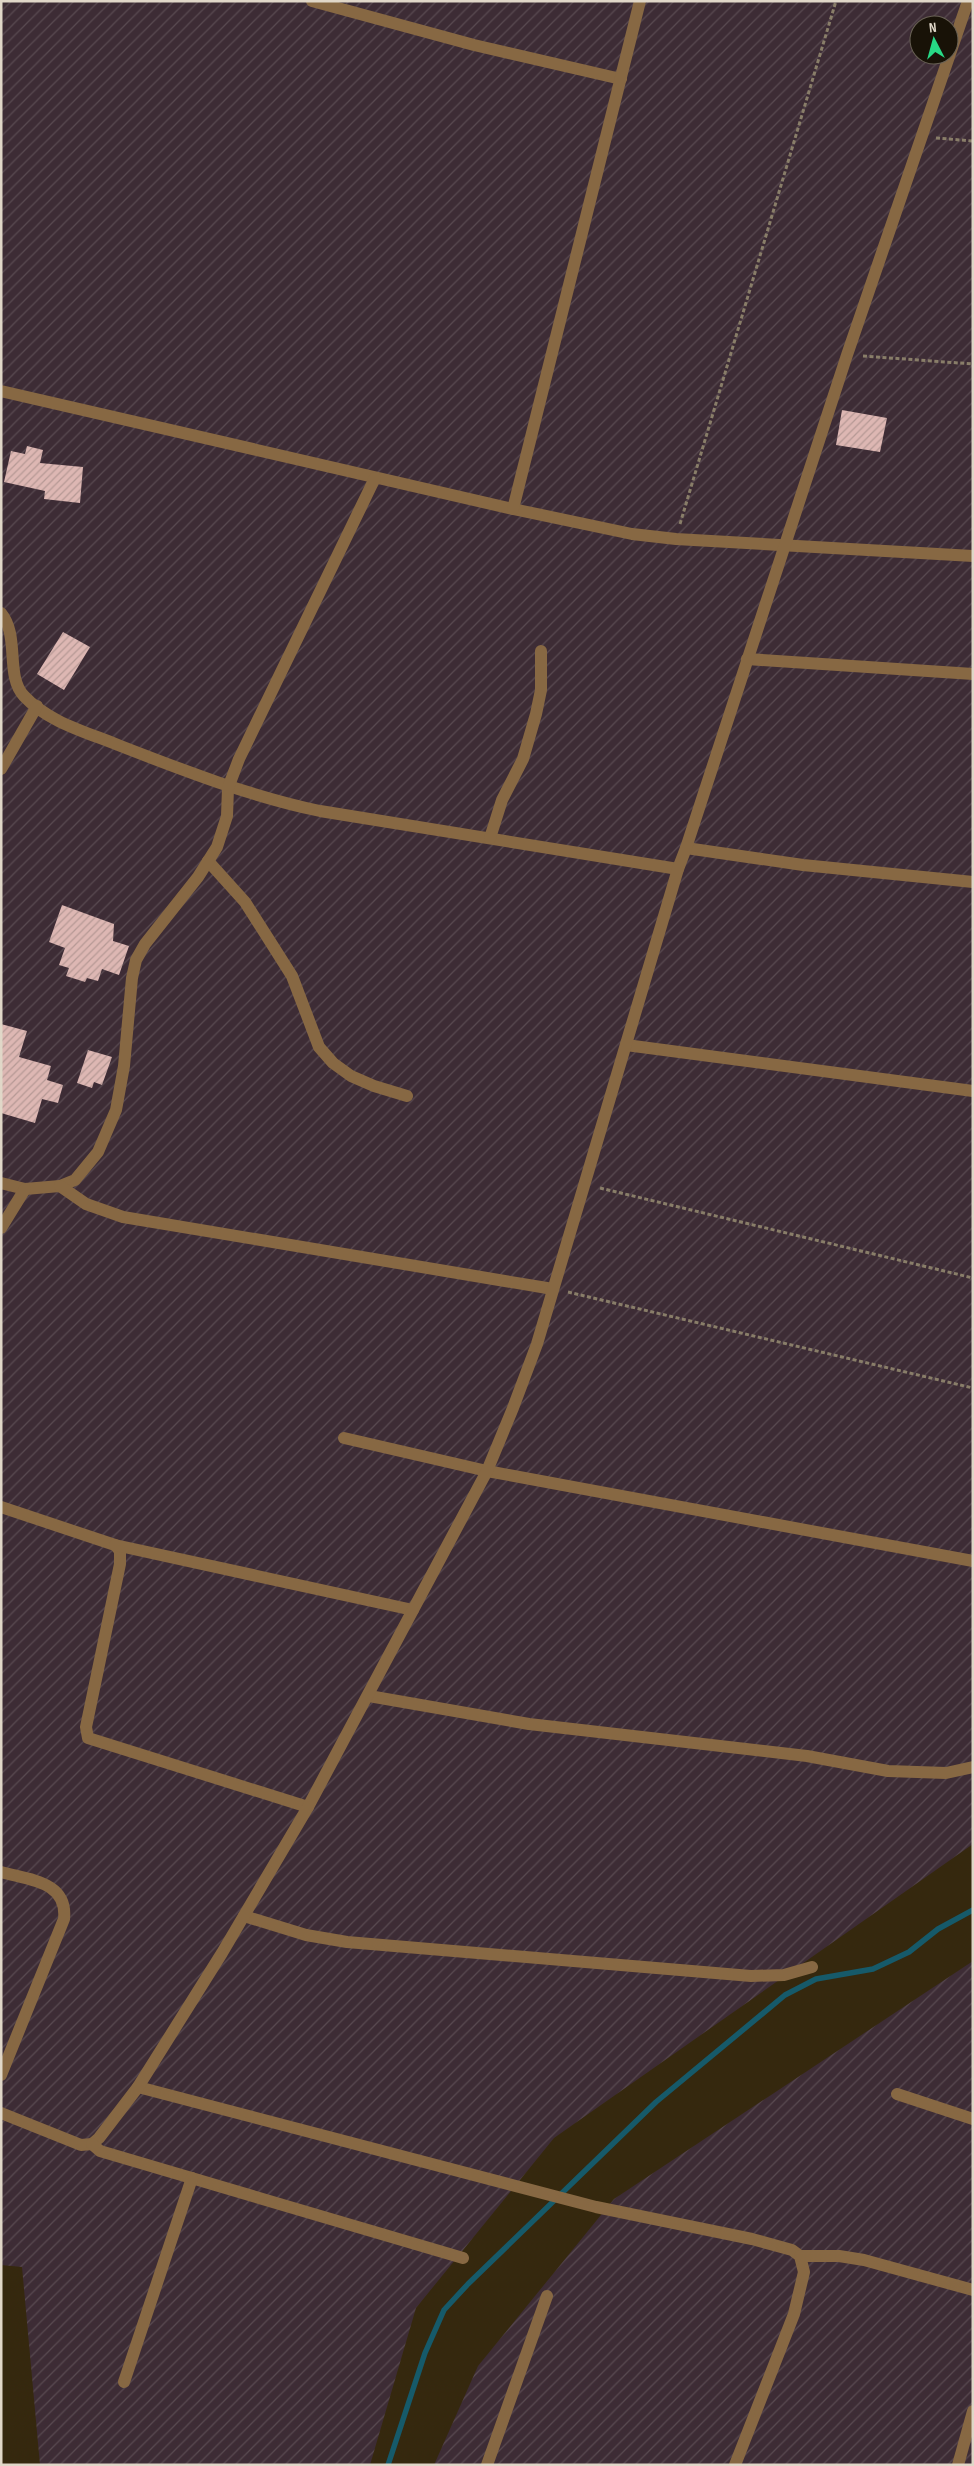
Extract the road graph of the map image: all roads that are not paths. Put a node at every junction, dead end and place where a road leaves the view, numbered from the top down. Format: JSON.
{"nodes":[{"id":1,"x":312,"y":1,"type":"edge"},
{"id":2,"x":640,"y":1,"type":"edge"},
{"id":3,"x":968,"y":1,"type":"edge"},
{"id":4,"x":621,"y":79,"type":"junction"},
{"id":5,"x":1,"y":391,"type":"edge"},
{"id":6,"x":375,"y":478,"type":"junction"},
{"id":7,"x":513,"y":509,"type":"junction"},
{"id":8,"x":786,"y":544,"type":"junction"},
{"id":9,"x":973,"y":556,"type":"edge"},
{"id":10,"x":1,"y":613,"type":"edge"},
{"id":11,"x":541,"y":651,"type":"dead end"},
{"id":12,"x":746,"y":659,"type":"junction"},
{"id":13,"x":973,"y":674,"type":"edge"},
{"id":14,"x":37,"y":706,"type":"junction"},
{"id":15,"x":1,"y":769,"type":"edge"},
{"id":16,"x":228,"y":788,"type":"junction"},
{"id":17,"x":490,"y":838,"type":"junction"},
{"id":18,"x":686,"y":848,"type":"junction"},
{"id":19,"x":208,"y":860,"type":"junction"},
{"id":20,"x":678,"y":868,"type":"junction"},
{"id":21,"x":973,"y":882,"type":"edge"},
{"id":22,"x":626,"y":1045,"type":"junction"},
{"id":23,"x":973,"y":1091,"type":"edge"},
{"id":24,"x":408,"y":1096,"type":"dead end"},
{"id":25,"x":1,"y":1183,"type":"edge"},
{"id":26,"x":60,"y":1186,"type":"junction"},
{"id":27,"x":26,"y":1189,"type":"junction"},
{"id":28,"x":1,"y":1228,"type":"edge"},
{"id":29,"x":553,"y":1289,"type":"junction"},
{"id":30,"x":344,"y":1438,"type":"dead end"},
{"id":31,"x":487,"y":1470,"type":"junction"},
{"id":32,"x":1,"y":1507,"type":"edge"},
{"id":33,"x":115,"y":1545,"type":"junction"},
{"id":34,"x":973,"y":1561,"type":"edge"},
{"id":35,"x":413,"y":1610,"type":"junction"},
{"id":36,"x":369,"y":1696,"type":"junction"},
{"id":37,"x":973,"y":1767,"type":"edge"},
{"id":38,"x":308,"y":1807,"type":"junction"},
{"id":39,"x":1,"y":1872,"type":"edge"},
{"id":40,"x":244,"y":1916,"type":"junction"},
{"id":41,"x":812,"y":1967,"type":"dead end"},
{"id":42,"x":1,"y":2075,"type":"edge"},
{"id":43,"x":138,"y":2087,"type":"junction"},
{"id":44,"x":897,"y":2094,"type":"dead end"},
{"id":45,"x":1,"y":2113,"type":"edge"},
{"id":46,"x":973,"y":2119,"type":"edge"},
{"id":47,"x":92,"y":2144,"type":"junction"},
{"id":48,"x":192,"y":2178,"type":"junction"},
{"id":49,"x":800,"y":2256,"type":"junction"},
{"id":50,"x":463,"y":2258,"type":"dead end"},
{"id":51,"x":973,"y":2290,"type":"edge"},
{"id":52,"x":547,"y":2296,"type":"dead end"},
{"id":53,"x":124,"y":2382,"type":"dead end"},
{"id":54,"x":973,"y":2410,"type":"edge"},
{"id":55,"x":487,"y":2465,"type":"edge"},
{"id":56,"x":735,"y":2465,"type":"edge"},
{"id":57,"x":958,"y":2465,"type":"edge"}],
"edges":[{"from":1,"to":4,"type":"street"},
{"from":2,"to":4,"type":"street"},
{"from":3,"to":8,"type":"street"},
{"from":4,"to":7,"type":"street"},
{"from":5,"to":6,"type":"street"},
{"from":6,"to":7,"type":"street"},
{"from":6,"to":16,"type":"street"},
{"from":7,"to":8,"type":"street"},
{"from":8,"to":9,"type":"street"},
{"from":8,"to":12,"type":"street"},
{"from":10,"to":14,"type":"street"},
{"from":11,"to":17,"type":"street"},
{"from":12,"to":13,"type":"street"},
{"from":12,"to":18,"type":"street"},
{"from":14,"to":15,"type":"street"},
{"from":14,"to":16,"type":"street"},
{"from":16,"to":17,"type":"street"},
{"from":16,"to":19,"type":"street"},
{"from":17,"to":20,"type":"street"},
{"from":18,"to":20,"type":"street"},
{"from":18,"to":21,"type":"street"},
{"from":19,"to":24,"type":"street"},
{"from":19,"to":26,"type":"street"},
{"from":20,"to":22,"type":"street"},
{"from":22,"to":23,"type":"street"},
{"from":22,"to":29,"type":"street"},
{"from":25,"to":27,"type":"street"},
{"from":26,"to":27,"type":"street"},
{"from":26,"to":29,"type":"street"},
{"from":27,"to":28,"type":"street"},
{"from":29,"to":31,"type":"street"},
{"from":30,"to":31,"type":"street"},
{"from":31,"to":34,"type":"street"},
{"from":31,"to":35,"type":"street"},
{"from":32,"to":33,"type":"street"},
{"from":33,"to":35,"type":"street"},
{"from":33,"to":38,"type":"street"},
{"from":35,"to":36,"type":"street"},
{"from":36,"to":37,"type":"street"},
{"from":36,"to":38,"type":"street"},
{"from":38,"to":40,"type":"street"},
{"from":39,"to":42,"type":"street"},
{"from":40,"to":41,"type":"street"},
{"from":40,"to":43,"type":"street"},
{"from":43,"to":47,"type":"street"},
{"from":43,"to":49,"type":"street"},
{"from":44,"to":46,"type":"street"},
{"from":45,"to":47,"type":"street"},
{"from":47,"to":48,"type":"street"},
{"from":48,"to":50,"type":"street"},
{"from":48,"to":53,"type":"street"},
{"from":49,"to":51,"type":"street"},
{"from":49,"to":56,"type":"street"},
{"from":52,"to":55,"type":"street"},
{"from":54,"to":57,"type":"street"}]}
